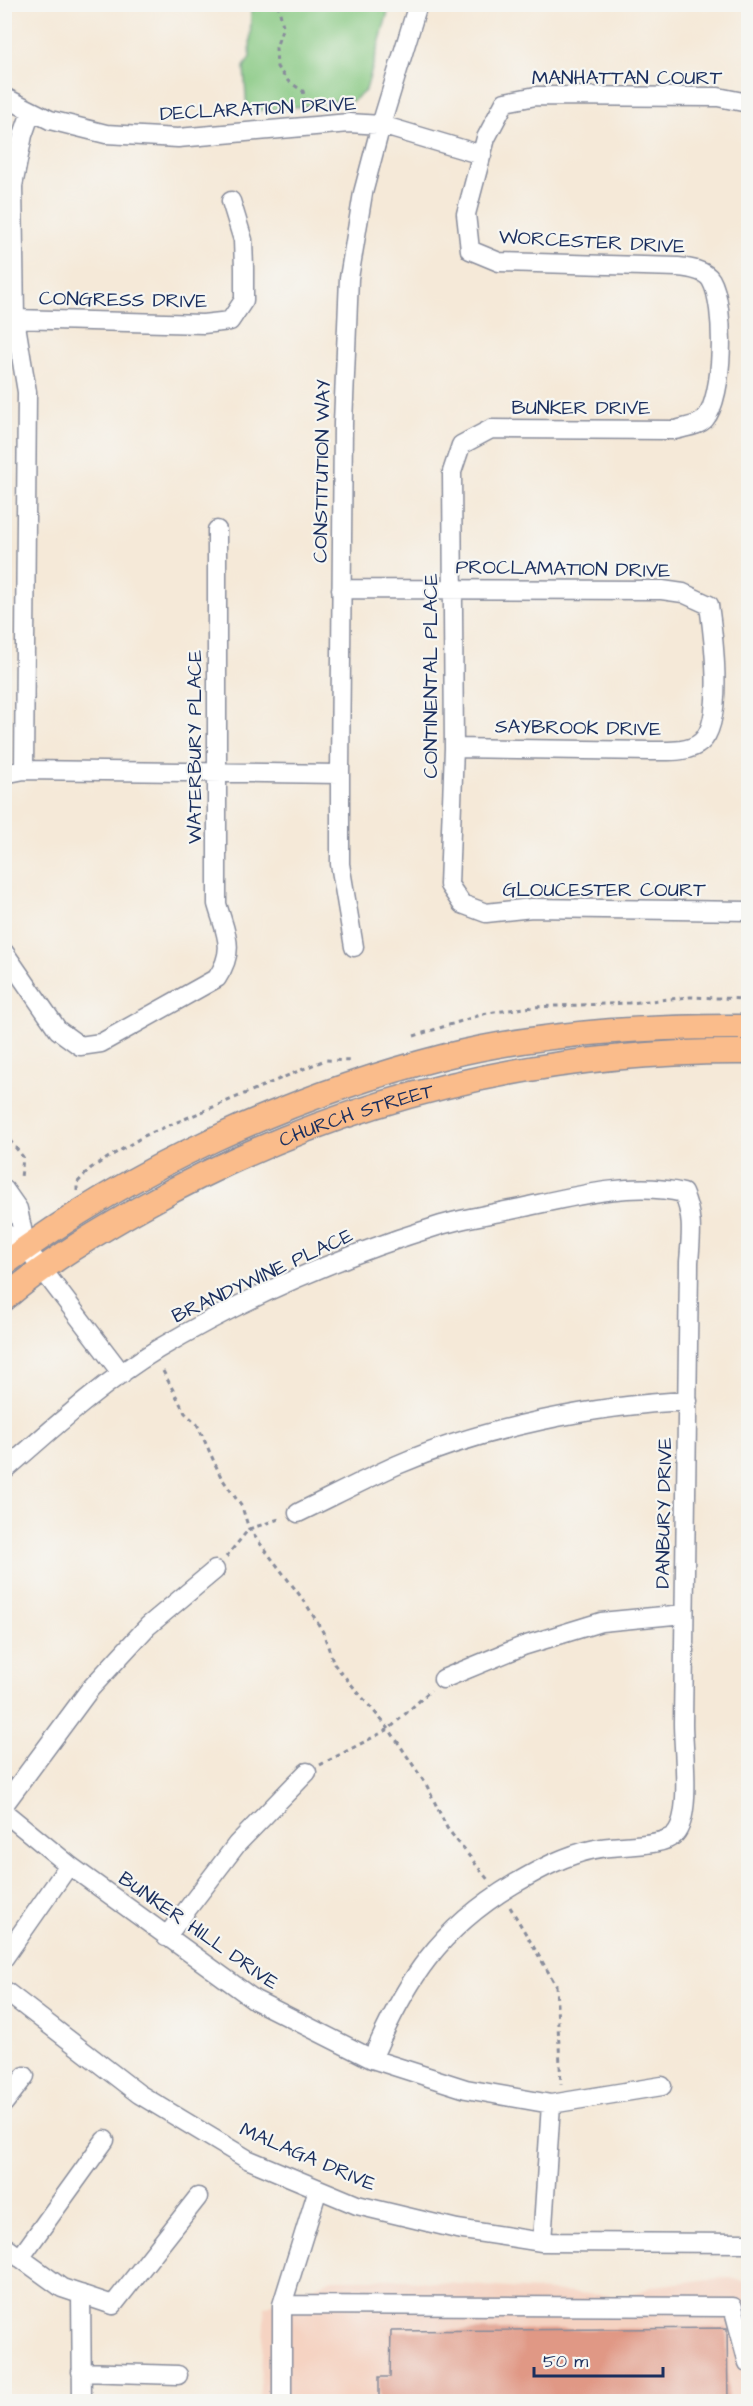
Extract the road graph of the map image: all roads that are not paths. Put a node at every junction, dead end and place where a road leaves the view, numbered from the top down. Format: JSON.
{"nodes":[{"id":1,"x":418,"y":4,"type":"edge"},
{"id":2,"x":4,"y":97,"type":"edge"},
{"id":3,"x":748,"y":103,"type":"edge"},
{"id":4,"x":31,"y":112,"type":"junction"},
{"id":5,"x":381,"y":125,"type":"junction"},
{"id":6,"x":482,"y":155,"type":"junction"},
{"id":7,"x":231,"y":201,"type":"dead end"},
{"id":8,"x":15,"y":320,"type":"junction"},
{"id":9,"x":703,"y":421,"type":"joint"},
{"id":10,"x":461,"y":445,"type":"joint"},
{"id":11,"x":217,"y":530,"type":"dead end"},
{"id":12,"x":341,"y":589,"type":"junction"},
{"id":13,"x":452,"y":589,"type":"junction"},
{"id":14,"x":701,"y":742,"type":"joint"},
{"id":15,"x":454,"y":748,"type":"junction"},
{"id":16,"x":24,"y":770,"type":"junction"},
{"id":17,"x":217,"y":770,"type":"junction"},
{"id":18,"x":4,"y":774,"type":"edge"},
{"id":19,"x":339,"y":774,"type":"junction"},
{"id":20,"x":462,"y":904,"type":"joint"},
{"id":21,"x":748,"y":911,"type":"edge"},
{"id":22,"x":354,"y":947,"type":"dead end"},
{"id":23,"x":4,"y":952,"type":"edge"},
{"id":24,"x":748,"y":1027,"type":"edge"},
{"id":25,"x":748,"y":1052,"type":"edge"},
{"id":26,"x":4,"y":1189,"type":"edge"},
{"id":27,"x":683,"y":1193,"type":"joint"},
{"id":28,"x":4,"y":1232,"type":"edge"},
{"id":29,"x":26,"y":1248,"type":"junction"},
{"id":30,"x":4,"y":1264,"type":"edge"},
{"id":31,"x":42,"y":1269,"type":"junction"},
{"id":32,"x":4,"y":1299,"type":"edge"},
{"id":33,"x":122,"y":1374,"type":"junction"},
{"id":34,"x":688,"y":1401,"type":"junction"},
{"id":35,"x":4,"y":1471,"type":"edge"},
{"id":36,"x":298,"y":1513,"type":"road end"},
{"id":37,"x":215,"y":1570,"type":"road end"},
{"id":38,"x":684,"y":1614,"type":"junction"},
{"id":39,"x":443,"y":1679,"type":"road end"},
{"id":40,"x":307,"y":1772,"type":"road end"},
{"id":41,"x":4,"y":1805,"type":"edge"},
{"id":42,"x":4,"y":1812,"type":"edge"},
{"id":43,"x":69,"y":1865,"type":"junction"},
{"id":44,"x":166,"y":1937,"type":"junction"},
{"id":45,"x":4,"y":1958,"type":"edge"},
{"id":46,"x":4,"y":1990,"type":"edge"},
{"id":47,"x":372,"y":2059,"type":"junction"},
{"id":48,"x":25,"y":2076,"type":"dead end"},
{"id":49,"x":662,"y":2086,"type":"dead end"},
{"id":50,"x":4,"y":2103,"type":"edge"},
{"id":51,"x":557,"y":2103,"type":"junction"},
{"id":52,"x":105,"y":2140,"type":"dead end"},
{"id":53,"x":318,"y":2189,"type":"junction"},
{"id":54,"x":198,"y":2197,"type":"dead end"},
{"id":55,"x":542,"y":2242,"type":"junction"},
{"id":56,"x":748,"y":2243,"type":"edge"},
{"id":57,"x":4,"y":2247,"type":"edge"},
{"id":58,"x":20,"y":2258,"type":"junction"},
{"id":59,"x":81,"y":2294,"type":"junction"},
{"id":60,"x":282,"y":2305,"type":"junction"},
{"id":61,"x":748,"y":2363,"type":"edge"},
{"id":62,"x":81,"y":2372,"type":"junction"},
{"id":63,"x":178,"y":2375,"type":"dead end"},
{"id":64,"x":82,"y":2402,"type":"edge"},
{"id":65,"x":282,"y":2402,"type":"edge"}],
"edges":[{"from":1,"to":5,"type":"street","name":"CONSTITUTION WAY"},
{"from":2,"to":4,"type":"street","name":"DECLARATION DRIVE"},
{"from":3,"to":6,"type":"street","name":"MANHATTAN COURT"},
{"from":4,"to":5,"type":"street","name":"DECLARATION DRIVE"},
{"from":4,"to":8,"type":"street"},
{"from":5,"to":6,"type":"street","name":"DECLARATION DRIVE"},
{"from":5,"to":12,"type":"street","name":"CONSTITUTION WAY"},
{"from":6,"to":9,"type":"street","name":"WORCESTER DRIVE"},
{"from":7,"to":8,"type":"street","name":"CONGRESS DRIVE"},
{"from":8,"to":16,"type":"street"},
{"from":9,"to":10,"type":"street","name":"BUNKER DRIVE"},
{"from":10,"to":13,"type":"street","name":"CONTINENTAL PLACE"},
{"from":11,"to":17,"type":"street","name":"WATERBURY PLACE"},
{"from":12,"to":13,"type":"street","name":"PROCLAMATION DRIVE"},
{"from":12,"to":19,"type":"street","name":"CONSTITUTION WAY"},
{"from":13,"to":14,"type":"street","name":"PROCLAMATION DRIVE"},
{"from":13,"to":15,"type":"street","name":"CONTINENTAL PLACE"},
{"from":14,"to":15,"type":"street","name":"SAYBROOK DRIVE"},
{"from":15,"to":20,"type":"street","name":"CONTINENTAL PLACE"},
{"from":16,"to":17,"type":"street"},
{"from":16,"to":18,"type":"street"},
{"from":17,"to":19,"type":"street"},
{"from":17,"to":23,"type":"street","name":"WATERBURY PLACE"},
{"from":19,"to":22,"type":"street","name":"CONSTITUTION WAY"},
{"from":20,"to":21,"type":"street","name":"GLOUCESTER COURT"},
{"from":24,"to":29,"type":"main road","name":"CHURCH STREET"},
{"from":25,"to":31,"type":"main road","name":"CHURCH STREET"},
{"from":26,"to":29,"type":"street"},
{"from":27,"to":33,"type":"street","name":"BRANDYWINE PLACE"},
{"from":27,"to":34,"type":"street","name":"DANBURY DRIVE"},
{"from":28,"to":29,"type":"street"},
{"from":29,"to":30,"type":"main road","name":"CHURCH STREET"},
{"from":29,"to":31,"type":"street"},
{"from":31,"to":32,"type":"main road","name":"CHURCH STREET"},
{"from":31,"to":33,"type":"street"},
{"from":33,"to":35,"type":"street","name":"BRANDYWINE PLACE"},
{"from":34,"to":36,"type":"street"},
{"from":34,"to":38,"type":"street","name":"DANBURY DRIVE"},
{"from":37,"to":41,"type":"street"},
{"from":38,"to":39,"type":"street"},
{"from":38,"to":47,"type":"street","name":"DANBURY DRIVE"},
{"from":40,"to":44,"type":"street"},
{"from":42,"to":43,"type":"street","name":"BUNKER HILL DRIVE"},
{"from":43,"to":44,"type":"street","name":"BUNKER HILL DRIVE"},
{"from":43,"to":45,"type":"street"},
{"from":44,"to":47,"type":"street","name":"BUNKER HILL DRIVE"},
{"from":46,"to":53,"type":"street","name":"MALAGA DRIVE"},
{"from":47,"to":51,"type":"street","name":"BUNKER HILL DRIVE"},
{"from":48,"to":50,"type":"street"},
{"from":49,"to":51,"type":"street","name":"BUNKER HILL DRIVE"},
{"from":51,"to":55,"type":"street"},
{"from":52,"to":58,"type":"street"},
{"from":53,"to":55,"type":"street","name":"MALAGA DRIVE"},
{"from":53,"to":60,"type":"street"},
{"from":54,"to":59,"type":"street"},
{"from":55,"to":56,"type":"street","name":"MALAGA DRIVE"},
{"from":57,"to":58,"type":"street"},
{"from":58,"to":59,"type":"street"},
{"from":59,"to":62,"type":"street"},
{"from":60,"to":61,"type":"street"},
{"from":60,"to":65,"type":"street"},
{"from":62,"to":63,"type":"street"},
{"from":62,"to":64,"type":"street"}]}
